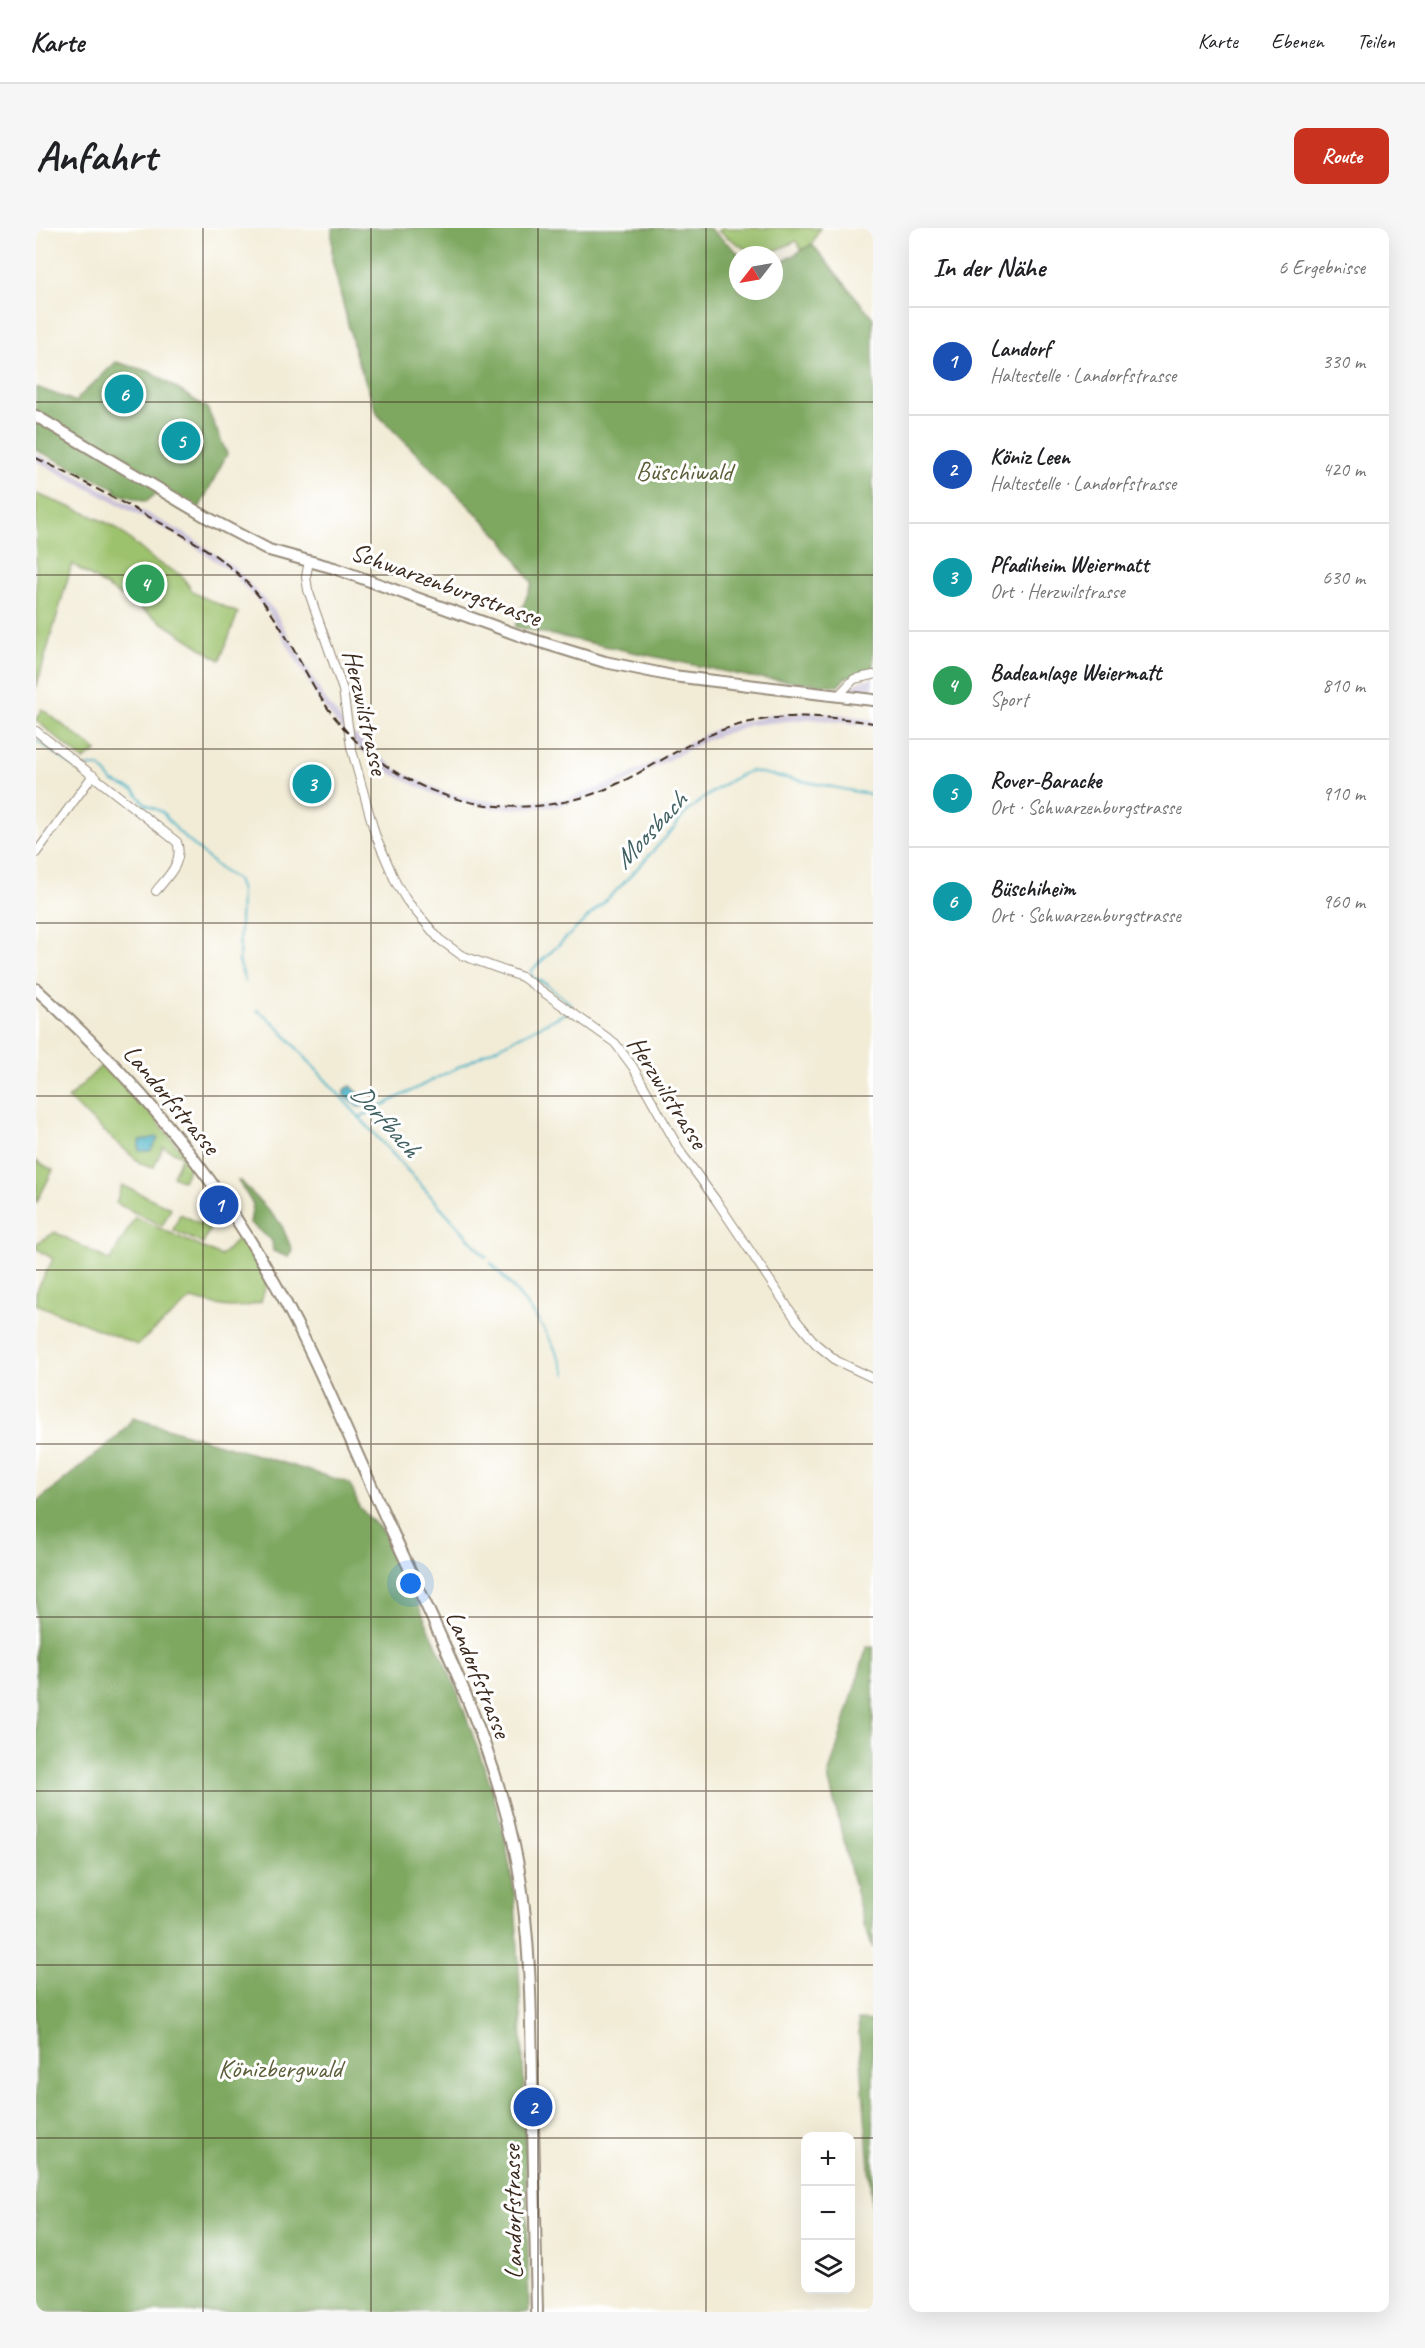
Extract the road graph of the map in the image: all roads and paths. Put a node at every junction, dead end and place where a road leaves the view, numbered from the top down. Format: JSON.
{"nodes":[{"id":1,"x":36,"y":416,"type":"edge"},
{"id":2,"x":309,"y":561,"type":"junction"},
{"id":3,"x":873,"y":675,"type":"edge"},
{"id":4,"x":839,"y":695,"type":"junction"},
{"id":5,"x":873,"y":700,"type":"edge"},
{"id":6,"x":36,"y":731,"type":"edge"},
{"id":7,"x":93,"y":775,"type":"junction"},
{"id":8,"x":36,"y":853,"type":"edge"},
{"id":9,"x":156,"y":891,"type":"dead end"},
{"id":10,"x":36,"y":989,"type":"edge"},
{"id":11,"x":873,"y":1378,"type":"edge"},
{"id":12,"x":537,"y":2312,"type":"edge"}],
"edges":[{"from":1,"to":2,"type":"street","name":"Schwarzenburgstrasse"},
{"from":2,"to":4,"type":"street","name":"Schwarzenburgstrasse"},
{"from":2,"to":11,"type":"street","name":"Herzwilstrasse"},
{"from":3,"to":4,"type":"street"},
{"from":4,"to":5,"type":"street","name":"Schwarzenburgstrasse"},
{"from":6,"to":7,"type":"street"},
{"from":7,"to":8,"type":"street"},
{"from":7,"to":9,"type":"street"},
{"from":10,"to":12,"type":"street","name":"Landorfstrasse"}]}
